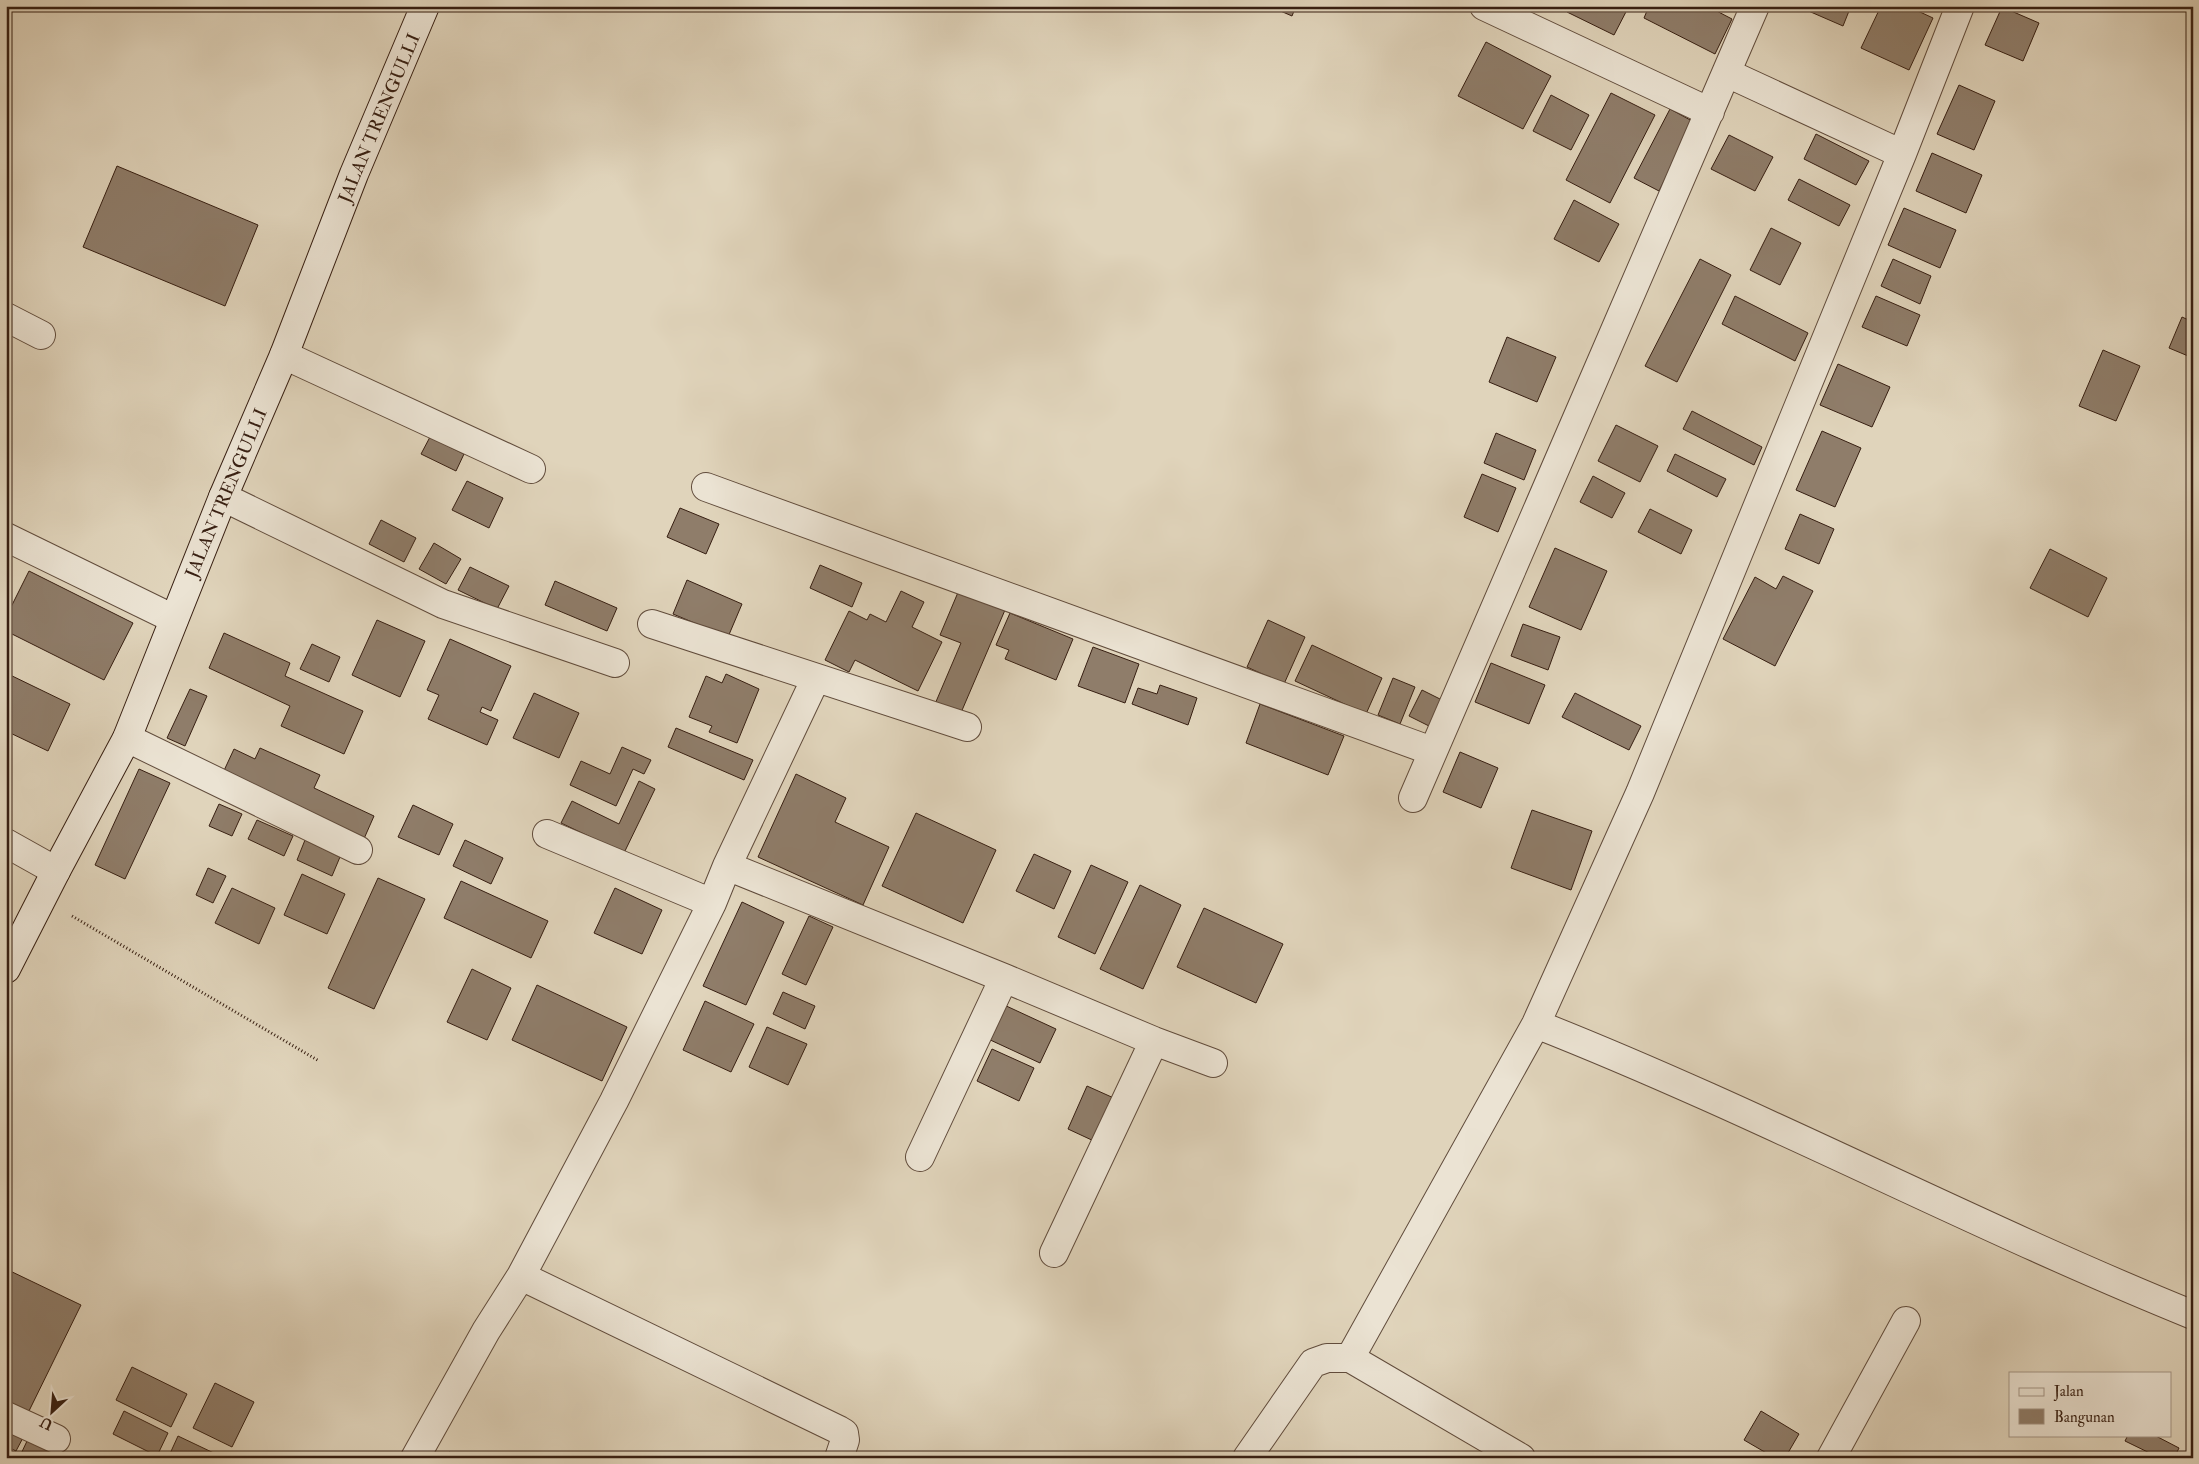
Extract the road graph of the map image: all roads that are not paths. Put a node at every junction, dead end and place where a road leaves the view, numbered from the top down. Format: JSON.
{"nodes":[{"id":1,"x":425,"y":6,"type":"edge"},
{"id":2,"x":1484,"y":6,"type":"edge"},
{"id":3,"x":1755,"y":6,"type":"edge"},
{"id":4,"x":1960,"y":6,"type":"edge"},
{"id":5,"x":1727,"y":73,"type":"junction"},
{"id":6,"x":1710,"y":112,"type":"junction"},
{"id":7,"x":1902,"y":154,"type":"junction"},
{"id":8,"x":6,"y":317,"type":"edge"},
{"id":9,"x":41,"y":335,"type":"dead end"},
{"id":10,"x":284,"y":355,"type":"junction"},
{"id":11,"x":531,"y":469,"type":"dead end"},
{"id":12,"x":706,"y":487,"type":"dead end"},
{"id":13,"x":223,"y":497,"type":"junction"},
{"id":14,"x":6,"y":537,"type":"edge"},
{"id":15,"x":174,"y":619,"type":"junction"},
{"id":16,"x":652,"y":624,"type":"dead end"},
{"id":17,"x":615,"y":663,"type":"dead end"},
{"id":18,"x":816,"y":678,"type":"junction"},
{"id":19,"x":967,"y":728,"type":"dead end"},
{"id":20,"x":127,"y":738,"type":"junction"},
{"id":21,"x":1432,"y":751,"type":"junction"},
{"id":22,"x":1413,"y":798,"type":"dead end"},
{"id":23,"x":547,"y":834,"type":"dead end"},
{"id":24,"x":6,"y":843,"type":"edge"},
{"id":25,"x":358,"y":850,"type":"dead end"},
{"id":26,"x":727,"y":866,"type":"junction"},
{"id":27,"x":56,"y":871,"type":"junction"},
{"id":28,"x":712,"y":903,"type":"junction"},
{"id":29,"x":6,"y":969,"type":"edge"},
{"id":30,"x":1004,"y":978,"type":"junction"},
{"id":31,"x":1536,"y":1024,"type":"junction"},
{"id":32,"x":1154,"y":1041,"type":"junction"},
{"id":33,"x":1213,"y":1063,"type":"dead end"},
{"id":34,"x":920,"y":1157,"type":"dead end"},
{"id":35,"x":1054,"y":1253,"type":"dead end"},
{"id":36,"x":521,"y":1276,"type":"junction"},
{"id":37,"x":2193,"y":1315,"type":"edge"},
{"id":38,"x":1906,"y":1321,"type":"dead end"},
{"id":39,"x":1350,"y":1358,"type":"junction"},
{"id":40,"x":6,"y":1416,"type":"edge"},
{"id":41,"x":56,"y":1439,"type":"dead end"},
{"id":42,"x":1836,"y":1456,"type":"edge"},
{"id":43,"x":415,"y":1458,"type":"edge"},
{"id":44,"x":838,"y":1458,"type":"edge"},
{"id":45,"x":1247,"y":1458,"type":"edge"},
{"id":46,"x":1521,"y":1458,"type":"edge"}],
"edges":[{"from":1,"to":10,"type":"street","name":"JALAN TRENGULLI"},
{"from":2,"to":6,"type":"street"},
{"from":3,"to":5,"type":"street"},
{"from":4,"to":7,"type":"street"},
{"from":5,"to":6,"type":"street"},
{"from":5,"to":7,"type":"street"},
{"from":6,"to":21,"type":"street"},
{"from":7,"to":31,"type":"street"},
{"from":8,"to":9,"type":"street"},
{"from":10,"to":11,"type":"street"},
{"from":10,"to":13,"type":"street","name":"JALAN TRENGULLI"},
{"from":12,"to":21,"type":"street"},
{"from":13,"to":15,"type":"street","name":"JALAN TRENGULLI"},
{"from":13,"to":17,"type":"street"},
{"from":14,"to":15,"type":"street"},
{"from":15,"to":20,"type":"street","name":"JALAN TRENGULLI"},
{"from":16,"to":18,"type":"street"},
{"from":18,"to":19,"type":"street"},
{"from":18,"to":26,"type":"street"},
{"from":20,"to":25,"type":"street"},
{"from":20,"to":27,"type":"street","name":"JALAN TRENGULLI"},
{"from":21,"to":22,"type":"street"},
{"from":23,"to":28,"type":"street"},
{"from":24,"to":27,"type":"street"},
{"from":26,"to":28,"type":"street"},
{"from":26,"to":30,"type":"street"},
{"from":27,"to":29,"type":"street","name":"JALAN TRENGULLI"},
{"from":28,"to":36,"type":"street"},
{"from":30,"to":32,"type":"street"},
{"from":30,"to":34,"type":"street"},
{"from":31,"to":37,"type":"street"},
{"from":31,"to":39,"type":"street"},
{"from":32,"to":33,"type":"street"},
{"from":32,"to":35,"type":"street"},
{"from":36,"to":43,"type":"street"},
{"from":36,"to":44,"type":"street"},
{"from":38,"to":42,"type":"street"},
{"from":39,"to":45,"type":"street"},
{"from":39,"to":46,"type":"street"},
{"from":40,"to":41,"type":"street"}]}
